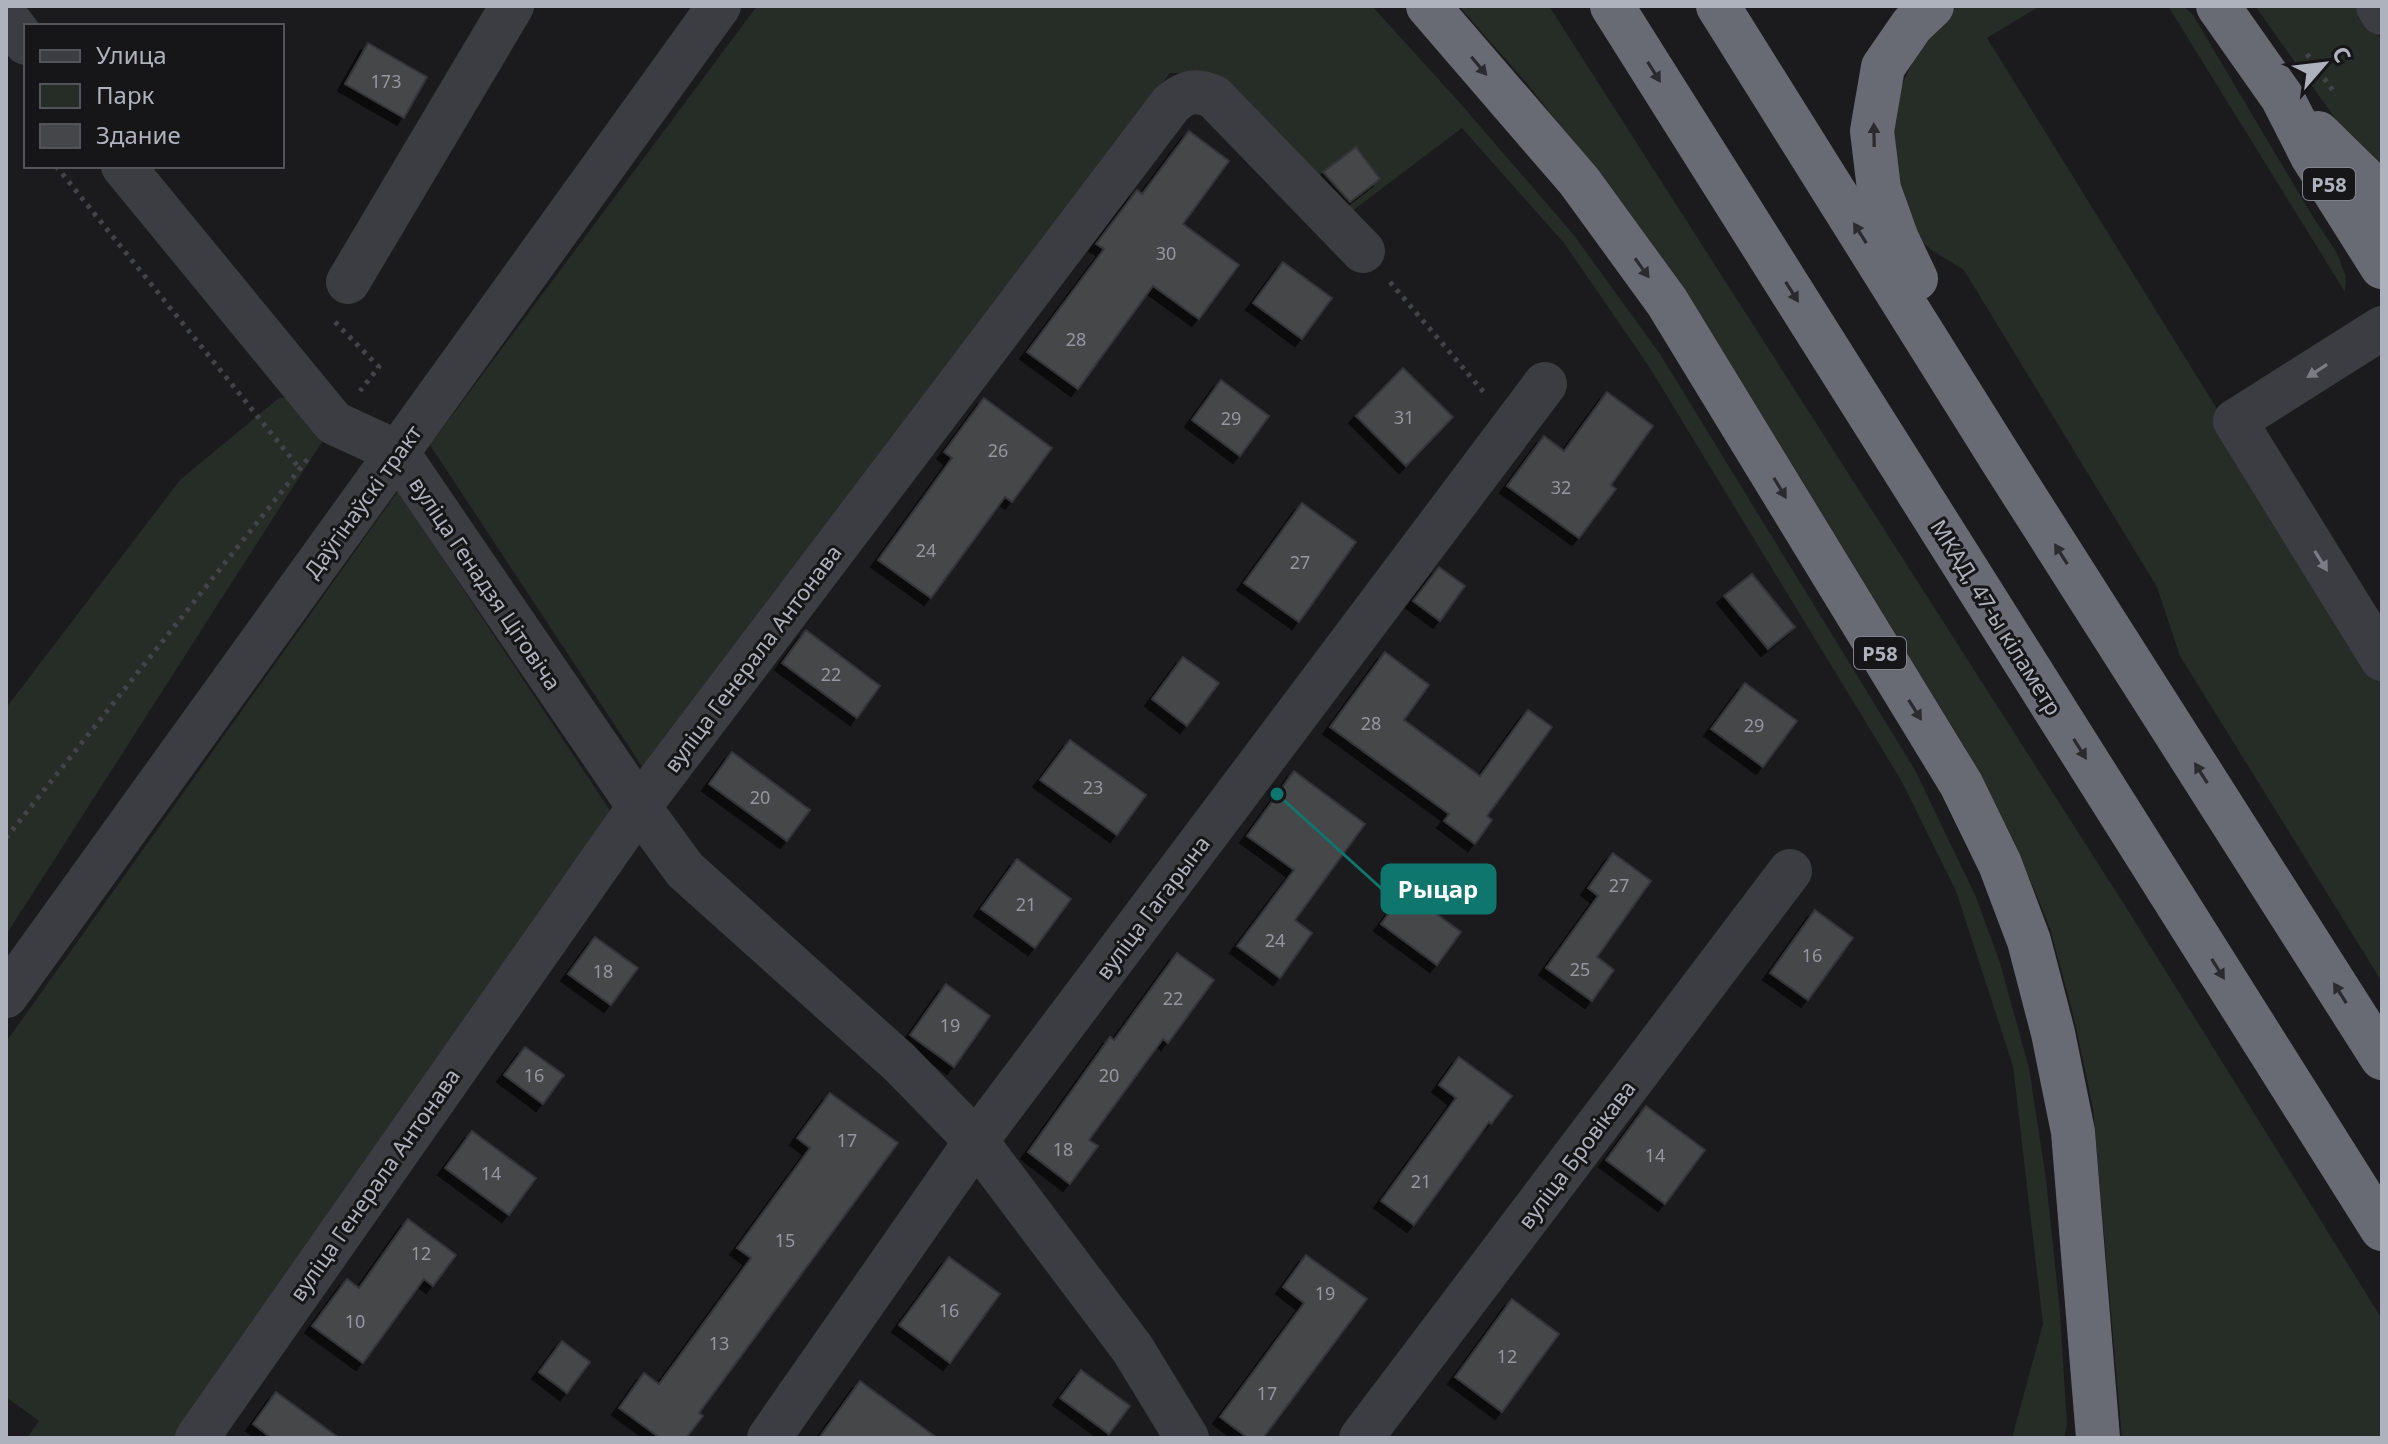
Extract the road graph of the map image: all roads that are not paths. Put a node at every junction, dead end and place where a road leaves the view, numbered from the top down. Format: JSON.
{"nodes":[{"id":1,"x":512,"y":6,"type":"edge"},
{"id":2,"x":719,"y":6,"type":"edge"},
{"id":3,"x":1428,"y":6,"type":"edge"},
{"id":4,"x":1612,"y":6,"type":"edge"},
{"id":5,"x":1718,"y":6,"type":"edge"},
{"id":6,"x":1932,"y":6,"type":"edge"},
{"id":7,"x":2218,"y":6,"type":"edge"},
{"id":8,"x":2378,"y":6,"type":"edge"},
{"id":9,"x":2382,"y":13,"type":"edge"},
{"id":10,"x":6,"y":17,"type":"edge"},
{"id":11,"x":24,"y":40,"type":"edge"},
{"id":12,"x":2282,"y":97,"type":"junction"},
{"id":13,"x":125,"y":168,"type":"edge"},
{"id":14,"x":2382,"y":203,"type":"edge"},
{"id":15,"x":1363,"y":251,"type":"road end"},
{"id":16,"x":2382,"y":267,"type":"edge"},
{"id":17,"x":348,"y":282,"type":"road end"},
{"id":18,"x":2382,"y":328,"type":"edge"},
{"id":19,"x":1545,"y":384,"type":"dead end"},
{"id":20,"x":397,"y":452,"type":"junction"},
{"id":21,"x":2005,"y":465,"type":"junction"},
{"id":22,"x":2382,"y":659,"type":"edge"},
{"id":23,"x":639,"y":807,"type":"junction"},
{"id":24,"x":1790,"y":871,"type":"dead end"},
{"id":25,"x":6,"y":996,"type":"edge"},
{"id":26,"x":2382,"y":1058,"type":"edge"},
{"id":27,"x":976,"y":1141,"type":"junction"},
{"id":28,"x":2382,"y":1229,"type":"edge"},
{"id":29,"x":197,"y":1438,"type":"edge"},
{"id":30,"x":769,"y":1438,"type":"edge"},
{"id":31,"x":1187,"y":1438,"type":"edge"},
{"id":32,"x":1361,"y":1438,"type":"edge"},
{"id":33,"x":2098,"y":1438,"type":"edge"}],
"edges":[{"from":1,"to":17,"type":"street"},
{"from":2,"to":20,"type":"street","name":"Даўгінаўскі тракт"},
{"from":3,"to":33,"type":"highway","number":"Р58","one_way":true},
{"from":4,"to":28,"type":"highway","name":"МКАД, 47-ы кіламетр","one_way":true},
{"from":21,"to":5,"type":"highway","one_way":true},
{"from":21,"to":6,"type":"highway","one_way":true},
{"from":7,"to":12,"type":"highway","number":"Р58"},
{"from":8,"to":9,"type":"street"},
{"from":10,"to":11,"type":"street"},
{"from":12,"to":14,"type":"highway","number":"Р58"},
{"from":12,"to":16,"type":"highway","number":"Р58"},
{"from":13,"to":20,"type":"street","name":"вуліца Генадзя Цітовіча"},
{"from":15,"to":23,"type":"street","name":"вуліца Генерала Антонава"},
{"from":18,"to":22,"type":"street","one_way":true},
{"from":19,"to":27,"type":"street","name":"вуліца Гагарына"},
{"from":20,"to":23,"type":"street","name":"вуліца Генадзя Цітовіча"},
{"from":20,"to":25,"type":"street","name":"Даўгінаўскі тракт"},
{"from":26,"to":21,"type":"highway","one_way":true},
{"from":23,"to":27,"type":"street","name":"вуліца Генадзя Цітовіча"},
{"from":23,"to":29,"type":"street","name":"вуліца Генерала Антонава"},
{"from":24,"to":32,"type":"street","name":"вуліца Бровікава"},
{"from":27,"to":30,"type":"street","name":"вуліца Гагарына"},
{"from":27,"to":31,"type":"street","name":"вуліца Генадзя Цітовіча"}]}
